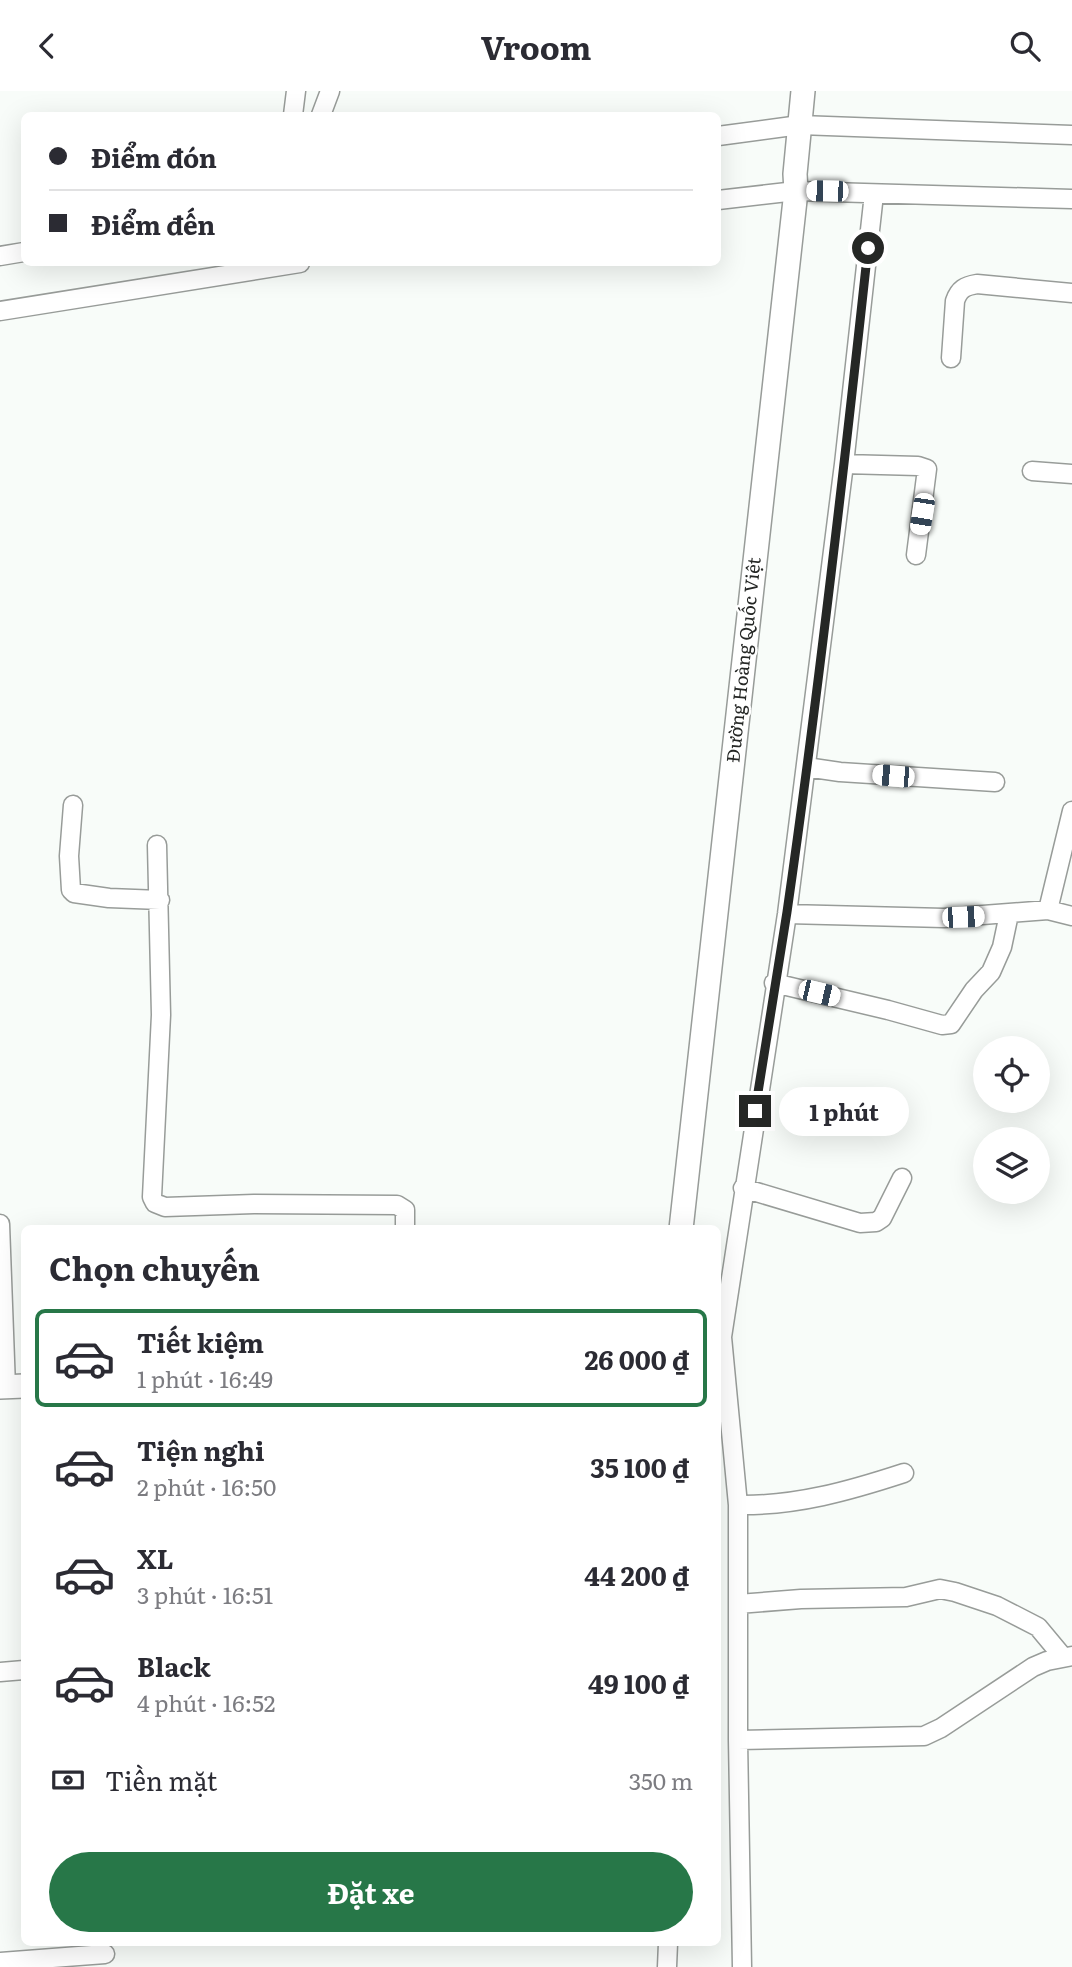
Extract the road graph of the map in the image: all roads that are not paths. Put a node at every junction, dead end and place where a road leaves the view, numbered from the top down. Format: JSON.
{"nodes":[{"id":1,"x":296,"y":91,"type":"edge"},
{"id":2,"x":330,"y":91,"type":"edge"},
{"id":3,"x":803,"y":91,"type":"edge"},
{"id":4,"x":293,"y":112,"type":"edge"},
{"id":5,"x":322,"y":112,"type":"edge"},
{"id":6,"x":800,"y":125,"type":"junction"},
{"id":7,"x":1072,"y":135,"type":"edge"},
{"id":8,"x":721,"y":136,"type":"edge"},
{"id":9,"x":796,"y":191,"type":"junction"},
{"id":10,"x":874,"y":194,"type":"junction"},
{"id":11,"x":1072,"y":198,"type":"edge"},
{"id":12,"x":721,"y":200,"type":"edge"},
{"id":13,"x":21,"y":252,"type":"edge"},
{"id":14,"x":0,"y":256,"type":"edge"},
{"id":15,"x":281,"y":266,"type":"edge"},
{"id":16,"x":1072,"y":293,"type":"edge"},
{"id":17,"x":0,"y":311,"type":"edge"},
{"id":18,"x":951,"y":358,"type":"dead end"},
{"id":19,"x":844,"y":464,"type":"junction"},
{"id":20,"x":1032,"y":471,"type":"dead end"},
{"id":21,"x":1072,"y":474,"type":"edge"},
{"id":22,"x":916,"y":555,"type":"dead end"},
{"id":23,"x":806,"y":767,"type":"junction"},
{"id":24,"x":995,"y":782,"type":"dead end"},
{"id":25,"x":72,"y":805,"type":"dead end"},
{"id":26,"x":1072,"y":811,"type":"edge"},
{"id":27,"x":157,"y":845,"type":"dead end"},
{"id":28,"x":160,"y":899,"type":"junction"},
{"id":29,"x":1048,"y":910,"type":"junction"},
{"id":30,"x":787,"y":914,"type":"junction"},
{"id":31,"x":1009,"y":914,"type":"junction"},
{"id":32,"x":1072,"y":916,"type":"edge"},
{"id":33,"x":774,"y":983,"type":"junction"},
{"id":34,"x":902,"y":1178,"type":"dead end"},
{"id":35,"x":743,"y":1188,"type":"junction"},
{"id":36,"x":0,"y":1224,"type":"edge"},
{"id":37,"x":405,"y":1225,"type":"edge"},
{"id":38,"x":681,"y":1225,"type":"edge"},
{"id":39,"x":721,"y":1331,"type":"edge"},
{"id":40,"x":721,"y":1346,"type":"edge"},
{"id":41,"x":10,"y":1387,"type":"edge"},
{"id":42,"x":904,"y":1473,"type":"dead end"},
{"id":43,"x":738,"y":1505,"type":"junction"},
{"id":44,"x":738,"y":1604,"type":"junction"},
{"id":45,"x":1068,"y":1657,"type":"edge"},
{"id":46,"x":21,"y":1669,"type":"edge"},
{"id":47,"x":0,"y":1672,"type":"edge"},
{"id":48,"x":738,"y":1741,"type":"junction"},
{"id":49,"x":668,"y":1946,"type":"edge"},
{"id":50,"x":105,"y":1955,"type":"edge"},
{"id":51,"x":0,"y":1962,"type":"edge"},
{"id":52,"x":667,"y":1967,"type":"edge"},
{"id":53,"x":742,"y":1967,"type":"edge"}],
"edges":[{"from":1,"to":4,"type":"street"},
{"from":2,"to":5,"type":"street"},
{"from":3,"to":6,"type":"street","name":"Đường Hoàng Quốc Việt"},
{"from":6,"to":7,"type":"street"},
{"from":6,"to":8,"type":"street"},
{"from":6,"to":9,"type":"street","name":"Đường Hoàng Quốc Việt"},
{"from":9,"to":10,"type":"street"},
{"from":9,"to":12,"type":"street"},
{"from":9,"to":38,"type":"street","name":"Đường Hoàng Quốc Việt"},
{"from":10,"to":11,"type":"street"},
{"from":10,"to":19,"type":"street"},
{"from":13,"to":14,"type":"street"},
{"from":15,"to":17,"type":"street"},
{"from":16,"to":18,"type":"street"},
{"from":19,"to":22,"type":"street"},
{"from":19,"to":23,"type":"street"},
{"from":20,"to":21,"type":"street"},
{"from":23,"to":24,"type":"street"},
{"from":23,"to":30,"type":"street"},
{"from":25,"to":28,"type":"street"},
{"from":26,"to":29,"type":"street"},
{"from":27,"to":28,"type":"street"},
{"from":28,"to":37,"type":"street"},
{"from":29,"to":31,"type":"street"},
{"from":29,"to":32,"type":"street"},
{"from":30,"to":31,"type":"street"},
{"from":30,"to":33,"type":"street"},
{"from":31,"to":33,"type":"street"},
{"from":33,"to":35,"type":"street"},
{"from":34,"to":35,"type":"street"},
{"from":35,"to":39,"type":"street"},
{"from":36,"to":41,"type":"street"},
{"from":40,"to":43,"type":"street"},
{"from":42,"to":43,"type":"street"},
{"from":43,"to":44,"type":"street"},
{"from":44,"to":45,"type":"street"},
{"from":44,"to":48,"type":"street"},
{"from":45,"to":48,"type":"street"},
{"from":46,"to":47,"type":"street"},
{"from":48,"to":53,"type":"street"},
{"from":49,"to":52,"type":"street"},
{"from":50,"to":51,"type":"street"}]}
